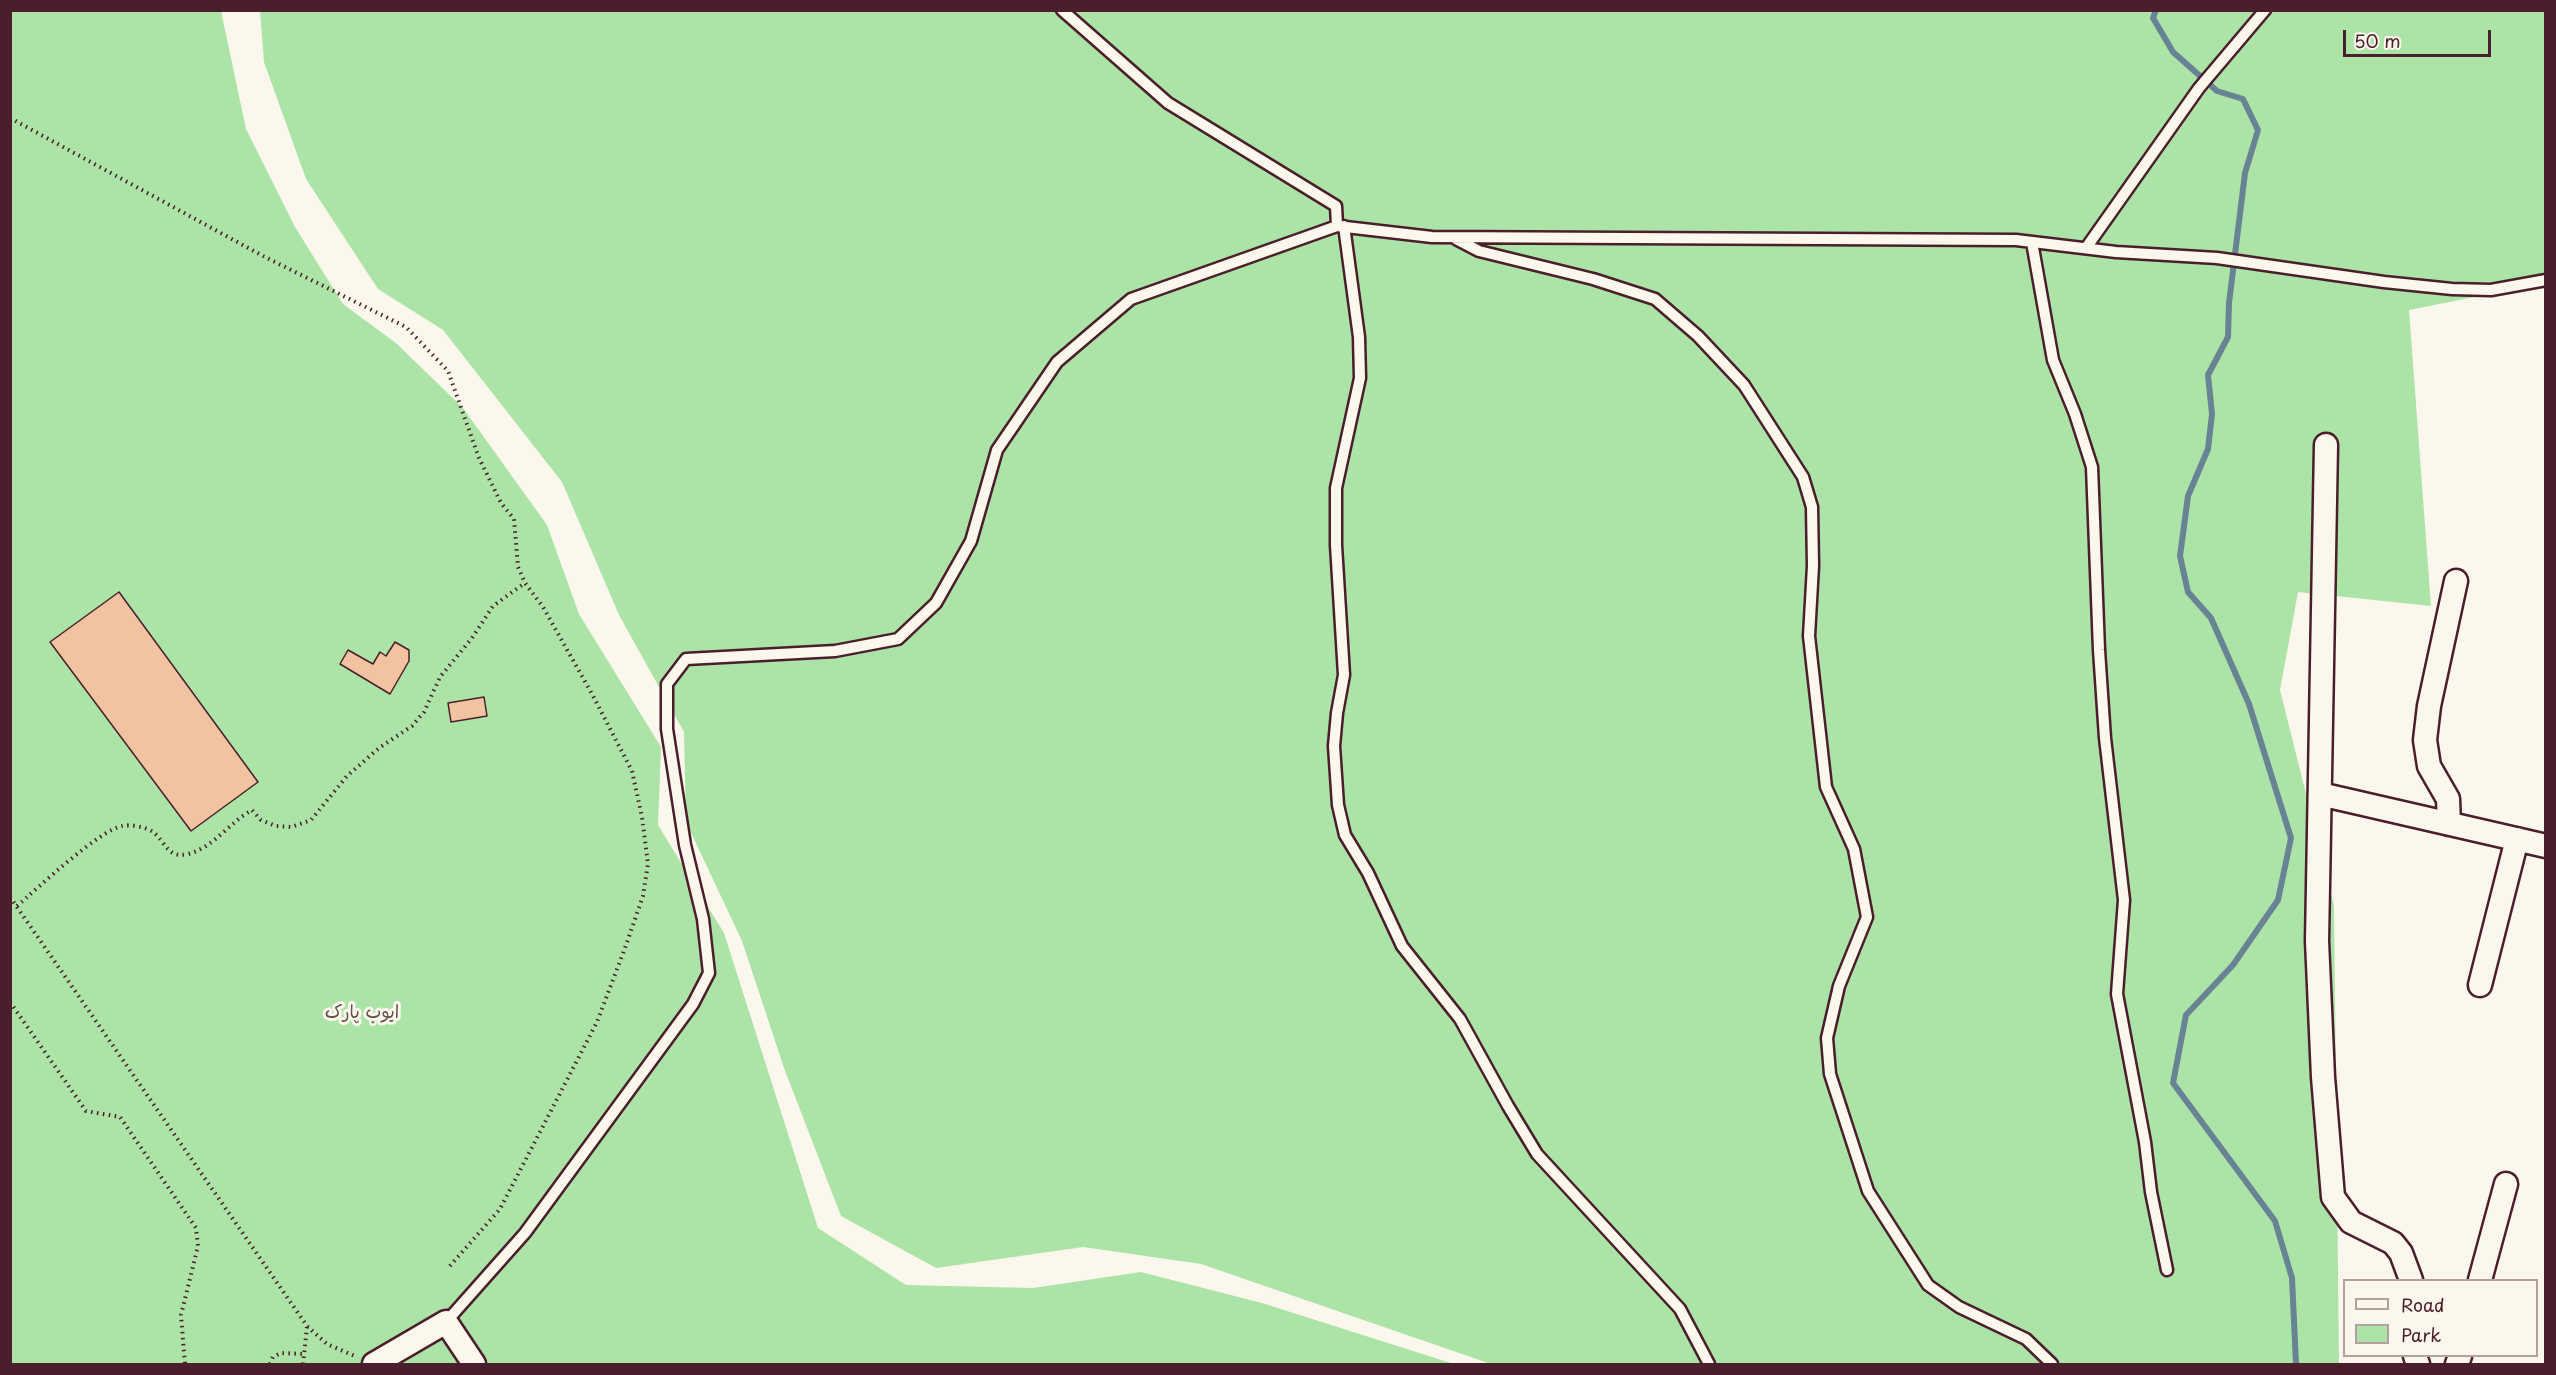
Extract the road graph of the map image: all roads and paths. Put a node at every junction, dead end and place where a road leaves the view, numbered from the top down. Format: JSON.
{"nodes":[{"id":1,"x":1062,"y":10,"type":"edge"},
{"id":2,"x":2265,"y":10,"type":"edge"},
{"id":3,"x":10,"y":117,"type":"edge"},
{"id":4,"x":1341,"y":226,"type":"junction"},
{"id":5,"x":1453,"y":238,"type":"junction"},
{"id":6,"x":2032,"y":242,"type":"junction"},
{"id":7,"x":2086,"y":248,"type":"junction"},
{"id":8,"x":2546,"y":280,"type":"edge"},
{"id":9,"x":2326,"y":445,"type":"dead end"},
{"id":10,"x":2456,"y":581,"type":"dead end"},
{"id":11,"x":525,"y":583,"type":"junction"},
{"id":12,"x":2320,"y":794,"type":"junction"},
{"id":13,"x":2449,"y":824,"type":"junction"},
{"id":14,"x":2517,"y":839,"type":"junction"},
{"id":15,"x":2546,"y":846,"type":"edge"},
{"id":16,"x":10,"y":897,"type":"edge"},
{"id":17,"x":16,"y":906,"type":"junction"},
{"id":18,"x":2480,"y":985,"type":"dead end"},
{"id":19,"x":10,"y":1002,"type":"edge"},
{"id":20,"x":2506,"y":1184,"type":"dead end"},
{"id":21,"x":449,"y":1267,"type":"dead end"},
{"id":22,"x":2167,"y":1270,"type":"dead end"},
{"id":23,"x":2411,"y":1279,"type":"edge"},
{"id":24,"x":2481,"y":1279,"type":"edge"},
{"id":25,"x":446,"y":1322,"type":"junction"},
{"id":26,"x":307,"y":1326,"type":"junction"},
{"id":27,"x":304,"y":1354,"type":"junction"},
{"id":28,"x":375,"y":1364,"type":"edge"},
{"id":29,"x":185,"y":1365,"type":"edge"},
{"id":30,"x":270,"y":1365,"type":"edge"},
{"id":31,"x":303,"y":1365,"type":"edge"},
{"id":32,"x":474,"y":1365,"type":"edge"},
{"id":33,"x":1709,"y":1365,"type":"edge"},
{"id":34,"x":2052,"y":1365,"type":"edge"}],
"edges":[{"from":1,"to":4,"type":"lane"},
{"from":2,"to":7,"type":"lane"},
{"from":3,"to":11,"type":"path"},
{"from":4,"to":5,"type":"lane"},
{"from":4,"to":25,"type":"lane"},
{"from":4,"to":33,"type":"lane"},
{"from":5,"to":6,"type":"lane"},
{"from":5,"to":34,"type":"lane"},
{"from":6,"to":7,"type":"lane"},
{"from":6,"to":22,"type":"lane"},
{"from":7,"to":8,"type":"lane"},
{"from":9,"to":12,"type":"street"},
{"from":10,"to":13,"type":"street"},
{"from":11,"to":17,"type":"path"},
{"from":11,"to":21,"type":"path"},
{"from":12,"to":13,"type":"street"},
{"from":12,"to":23,"type":"street"},
{"from":13,"to":14,"type":"street"},
{"from":14,"to":15,"type":"street"},
{"from":14,"to":18,"type":"street"},
{"from":16,"to":17,"type":"path"},
{"from":17,"to":26,"type":"path"},
{"from":19,"to":29,"type":"path"},
{"from":20,"to":24,"type":"street"},
{"from":25,"to":28,"type":"street"},
{"from":25,"to":32,"type":"street"},
{"from":26,"to":27,"type":"path"},
{"from":26,"to":28,"type":"path"},
{"from":27,"to":30,"type":"path"},
{"from":27,"to":31,"type":"path"}]}
